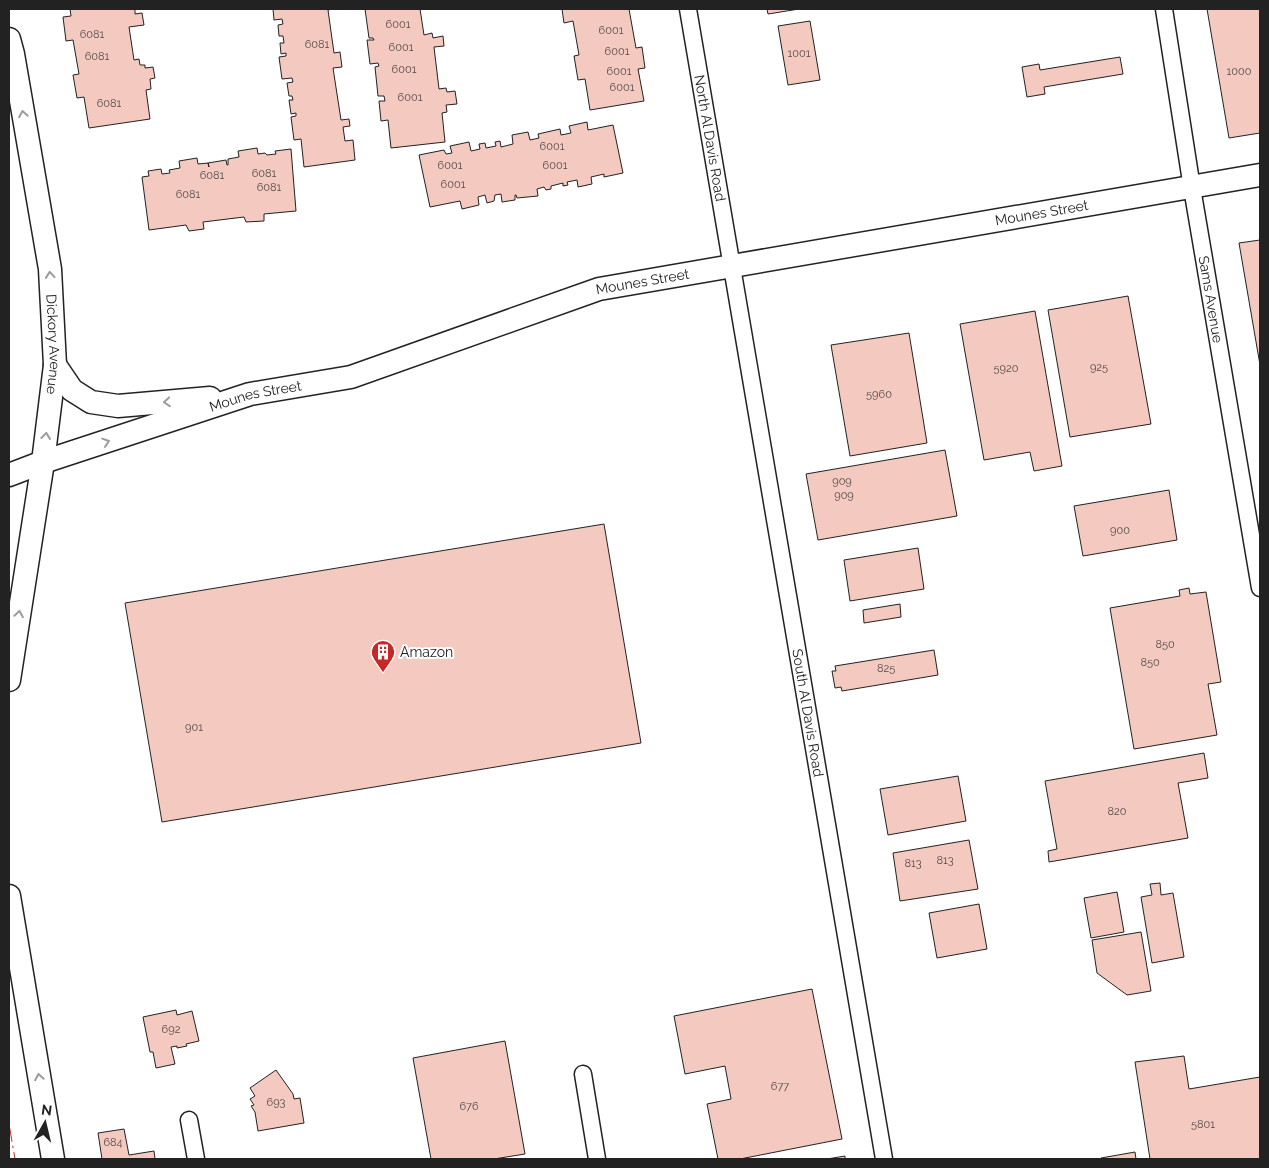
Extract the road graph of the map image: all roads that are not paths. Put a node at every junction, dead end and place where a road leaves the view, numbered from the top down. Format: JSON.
{"nodes":[{"id":1,"x":688,"y":9,"type":"edge"},
{"id":2,"x":1164,"y":9,"type":"edge"},
{"id":3,"x":9,"y":39,"type":"edge"},
{"id":4,"x":1260,"y":175,"type":"edge"},
{"id":5,"x":1192,"y":188,"type":"junction"},
{"id":6,"x":732,"y":267,"type":"junction"},
{"id":7,"x":55,"y":365,"type":"junction"},
{"id":8,"x":250,"y":394,"type":"junction"},
{"id":9,"x":43,"y":462,"type":"junction"},
{"id":10,"x":9,"y":475,"type":"edge"},
{"id":11,"x":1260,"y":588,"type":"edge"},
{"id":12,"x":9,"y":680,"type":"edge"},
{"id":13,"x":9,"y":896,"type":"edge"},
{"id":14,"x":583,"y":1074,"type":"dead end"},
{"id":15,"x":189,"y":1120,"type":"dead end"},
{"id":16,"x":53,"y":1159,"type":"edge"},
{"id":17,"x":196,"y":1159,"type":"edge"},
{"id":18,"x":597,"y":1159,"type":"edge"},
{"id":19,"x":884,"y":1159,"type":"edge"}],
"edges":[{"from":1,"to":6,"type":"street","name":"North Al Davis Road"},
{"from":2,"to":5,"type":"street","name":"Sams Avenue"},
{"from":7,"to":3,"type":"main road","name":"Dickory Avenue","one_way":true},
{"from":4,"to":5,"type":"main road","name":"Mounes Street"},
{"from":5,"to":6,"type":"main road","name":"Mounes Street"},
{"from":5,"to":11,"type":"street","name":"Sams Avenue"},
{"from":6,"to":8,"type":"main road","name":"Mounes Street"},
{"from":6,"to":19,"type":"street","name":"South Al Davis Road"},
{"from":8,"to":7,"type":"main road","one_way":true},
{"from":9,"to":7,"type":"main road","name":"Dickory Avenue","one_way":true},
{"from":9,"to":8,"type":"main road","name":"Mounes Street","one_way":true},
{"from":9,"to":10,"type":"main road","name":"Mounes Street"},
{"from":12,"to":9,"type":"main road","name":"Dickory Avenue","one_way":true},
{"from":16,"to":13,"type":"main road","one_way":true},
{"from":14,"to":18,"type":"street"},
{"from":15,"to":17,"type":"street"}]}
